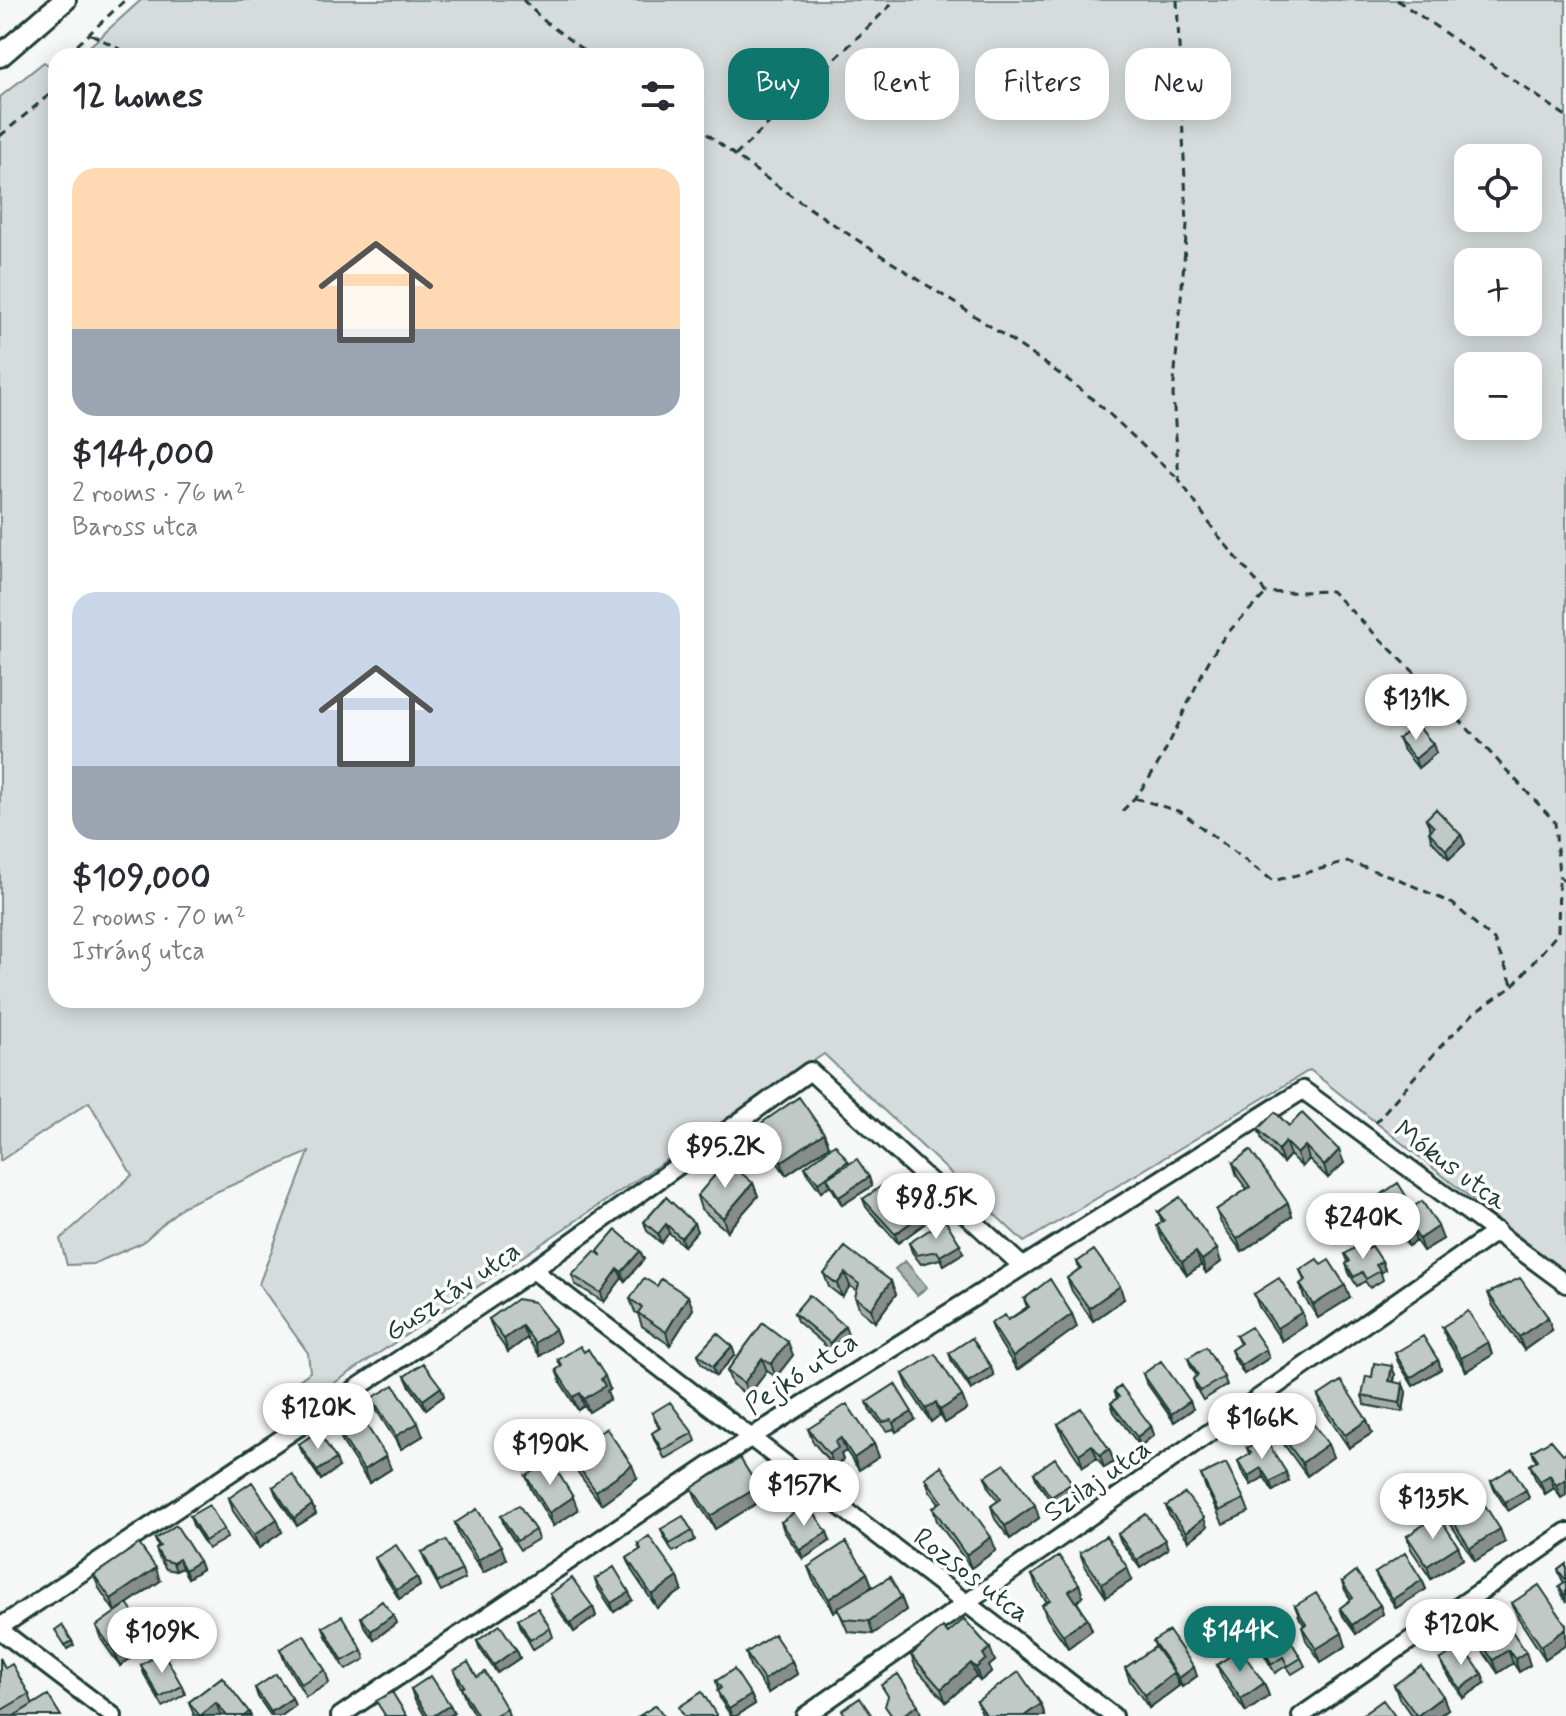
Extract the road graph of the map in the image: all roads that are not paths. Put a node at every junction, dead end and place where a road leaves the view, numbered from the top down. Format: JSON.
{"nodes":[{"id":1,"x":65,"y":0,"type":"edge"},
{"id":2,"x":0,"y":56,"type":"edge"},
{"id":3,"x":1303,"y":1090,"type":"joint"},
{"id":4,"x":1497,"y":1231,"type":"junction"},
{"id":5,"x":1021,"y":1265,"type":"junction"},
{"id":6,"x":533,"y":1270,"type":"junction"},
{"id":7,"x":1566,"y":1284,"type":"edge"},
{"id":8,"x":750,"y":1438,"type":"junction"},
{"id":9,"x":1566,"y":1532,"type":"edge"},
{"id":10,"x":966,"y":1606,"type":"junction"},
{"id":11,"x":0,"y":1628,"type":"edge"},
{"id":12,"x":113,"y":1716,"type":"edge"},
{"id":13,"x":340,"y":1716,"type":"edge"},
{"id":14,"x":805,"y":1716,"type":"edge"},
{"id":15,"x":1113,"y":1716,"type":"edge"},
{"id":16,"x":1301,"y":1716,"type":"edge"}],
"edges":[{"from":1,"to":2,"type":"main road"},
{"from":3,"to":4,"type":"street","name":"Mókus utca"},
{"from":3,"to":5,"type":"street","name":"Pejkó utca"},
{"from":4,"to":7,"type":"street","name":"Mókus utca"},
{"from":4,"to":10,"type":"street","name":"Szilaj utca"},
{"from":5,"to":6,"type":"street","name":"Gusztáv utca"},
{"from":5,"to":8,"type":"street","name":"Pejkó utca"},
{"from":6,"to":8,"type":"street","name":"Rozsos utca"},
{"from":6,"to":11,"type":"street","name":"Gusztáv utca"},
{"from":8,"to":10,"type":"street","name":"Rozsos utca"},
{"from":8,"to":13,"type":"street","name":"Pejkó utca"},
{"from":9,"to":16,"type":"street"},
{"from":10,"to":14,"type":"street","name":"Szilaj utca"},
{"from":10,"to":15,"type":"street","name":"Rozsos utca"},
{"from":11,"to":12,"type":"street"}]}
